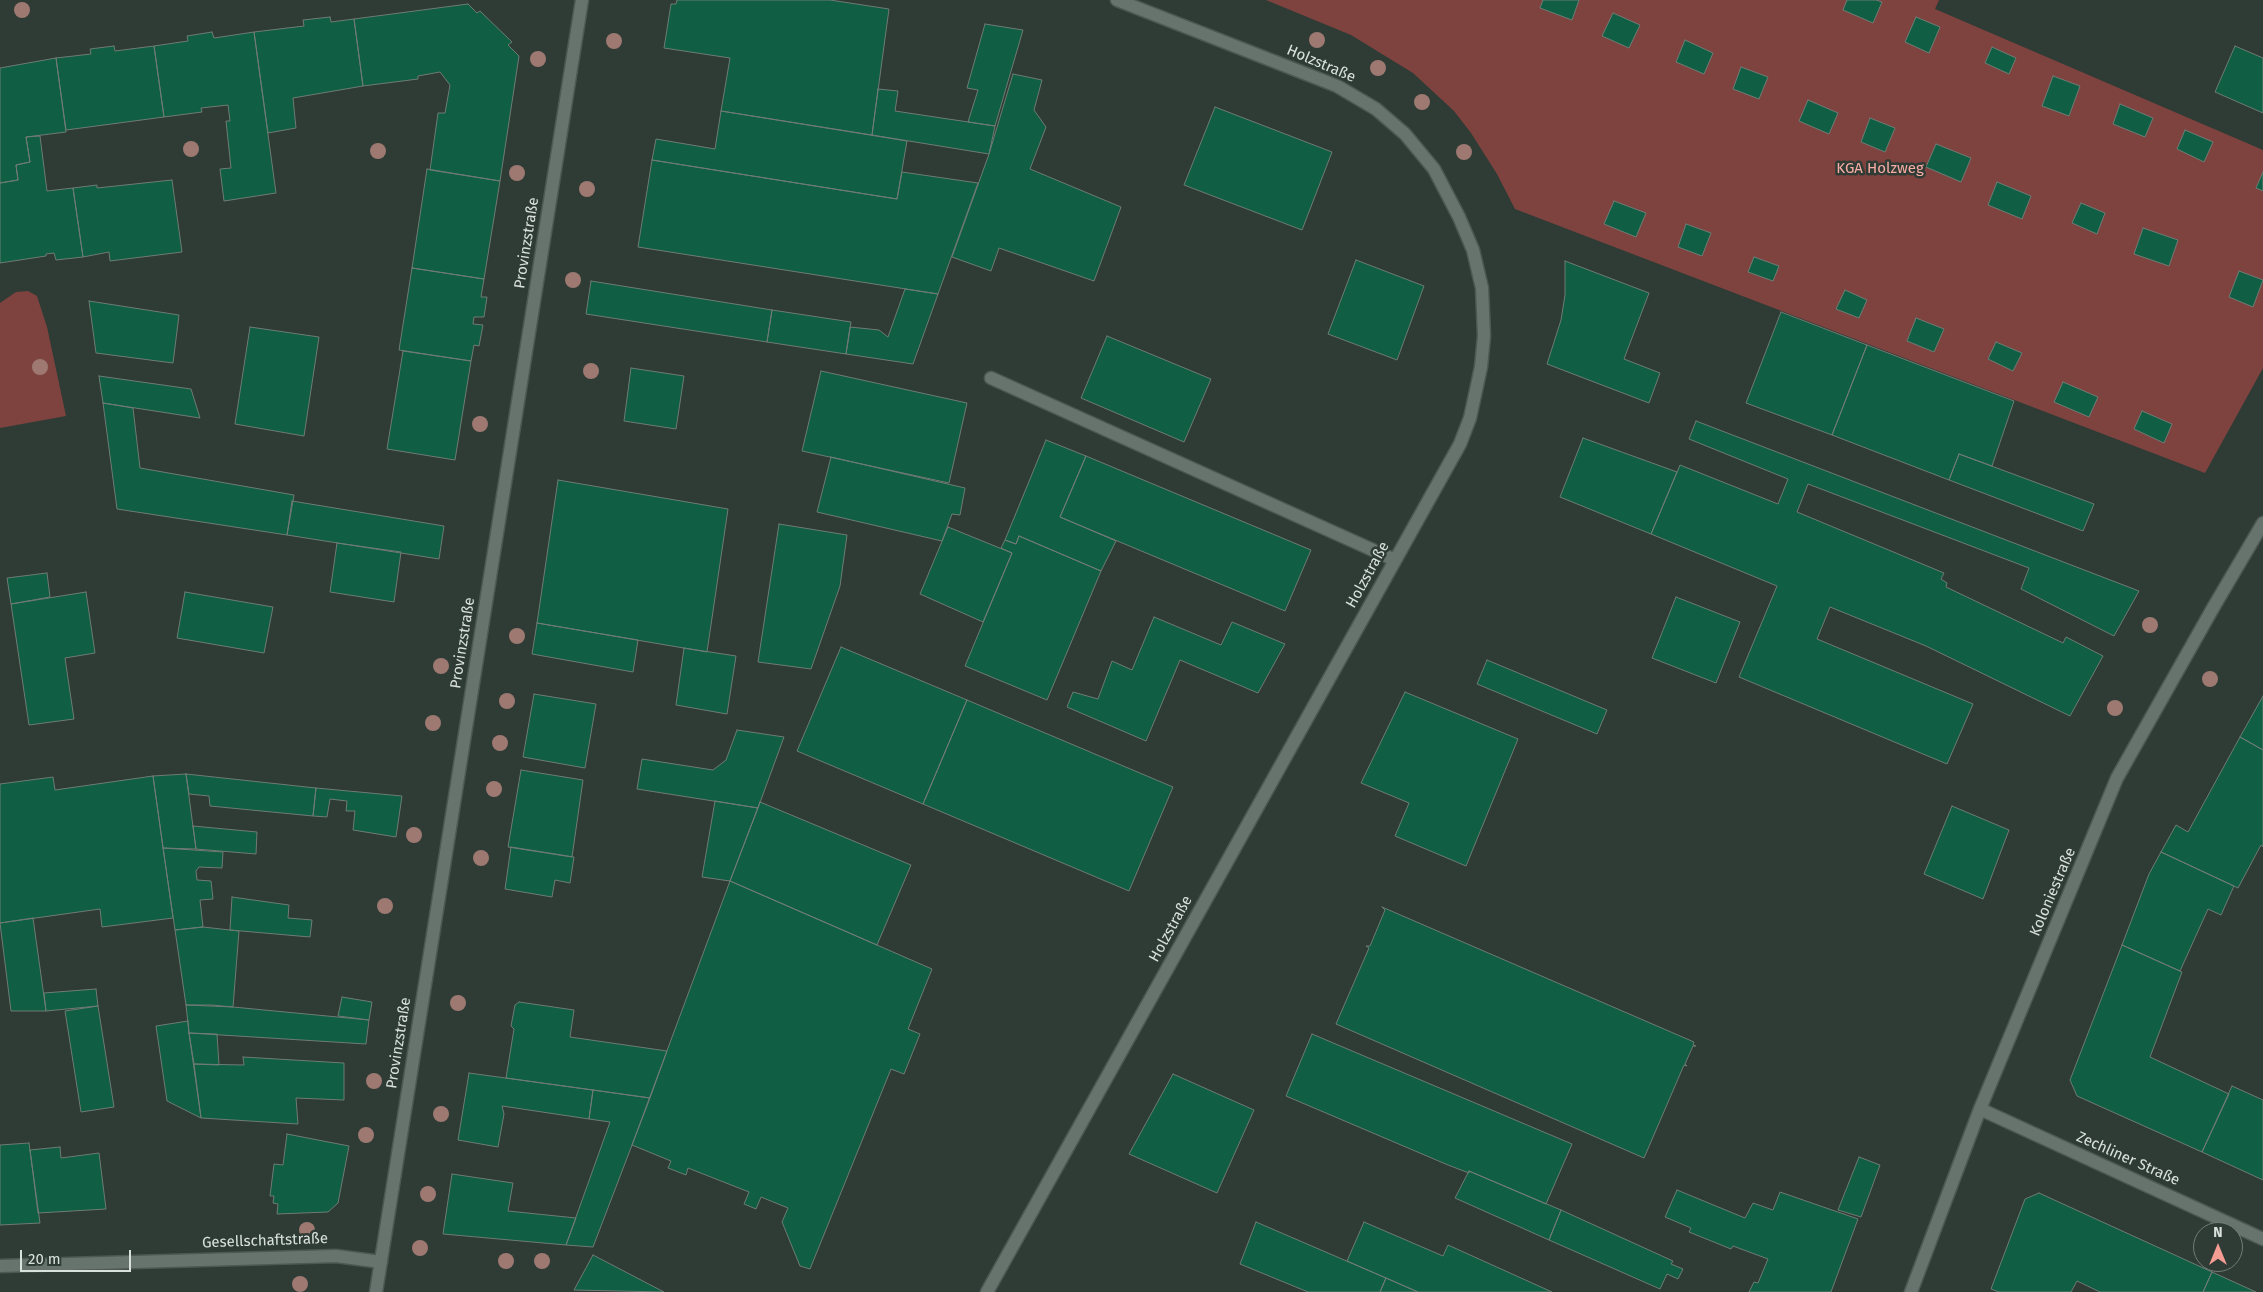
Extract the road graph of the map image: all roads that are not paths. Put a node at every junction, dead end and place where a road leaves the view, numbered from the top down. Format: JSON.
{"nodes":[{"id":1,"x":582,"y":0,"type":"edge"},
{"id":2,"x":1117,"y":0,"type":"edge"},
{"id":3,"x":991,"y":378,"type":"dead end"},
{"id":4,"x":2263,"y":523,"type":"edge"},
{"id":5,"x":1395,"y":560,"type":"junction"},
{"id":6,"x":1980,"y":1109,"type":"junction"},
{"id":7,"x":2263,"y":1239,"type":"edge"},
{"id":8,"x":381,"y":1262,"type":"junction"},
{"id":9,"x":0,"y":1266,"type":"edge"},
{"id":10,"x":376,"y":1292,"type":"edge"},
{"id":11,"x":987,"y":1292,"type":"edge"},
{"id":12,"x":1911,"y":1292,"type":"edge"}],
"edges":[{"from":1,"to":8,"type":"street","name":"Provinzstraße"},
{"from":2,"to":5,"type":"street","name":"Holzstraße"},
{"from":3,"to":5,"type":"street"},
{"from":4,"to":6,"type":"street","name":"Koloniestraße"},
{"from":5,"to":11,"type":"street","name":"Holzstraße"},
{"from":6,"to":7,"type":"street","name":"Zechliner Straße"},
{"from":6,"to":12,"type":"street","name":"Koloniestraße"},
{"from":8,"to":9,"type":"street","name":"Gesellschaftstraße"},
{"from":8,"to":10,"type":"street","name":"Provinzstraße"}]}
